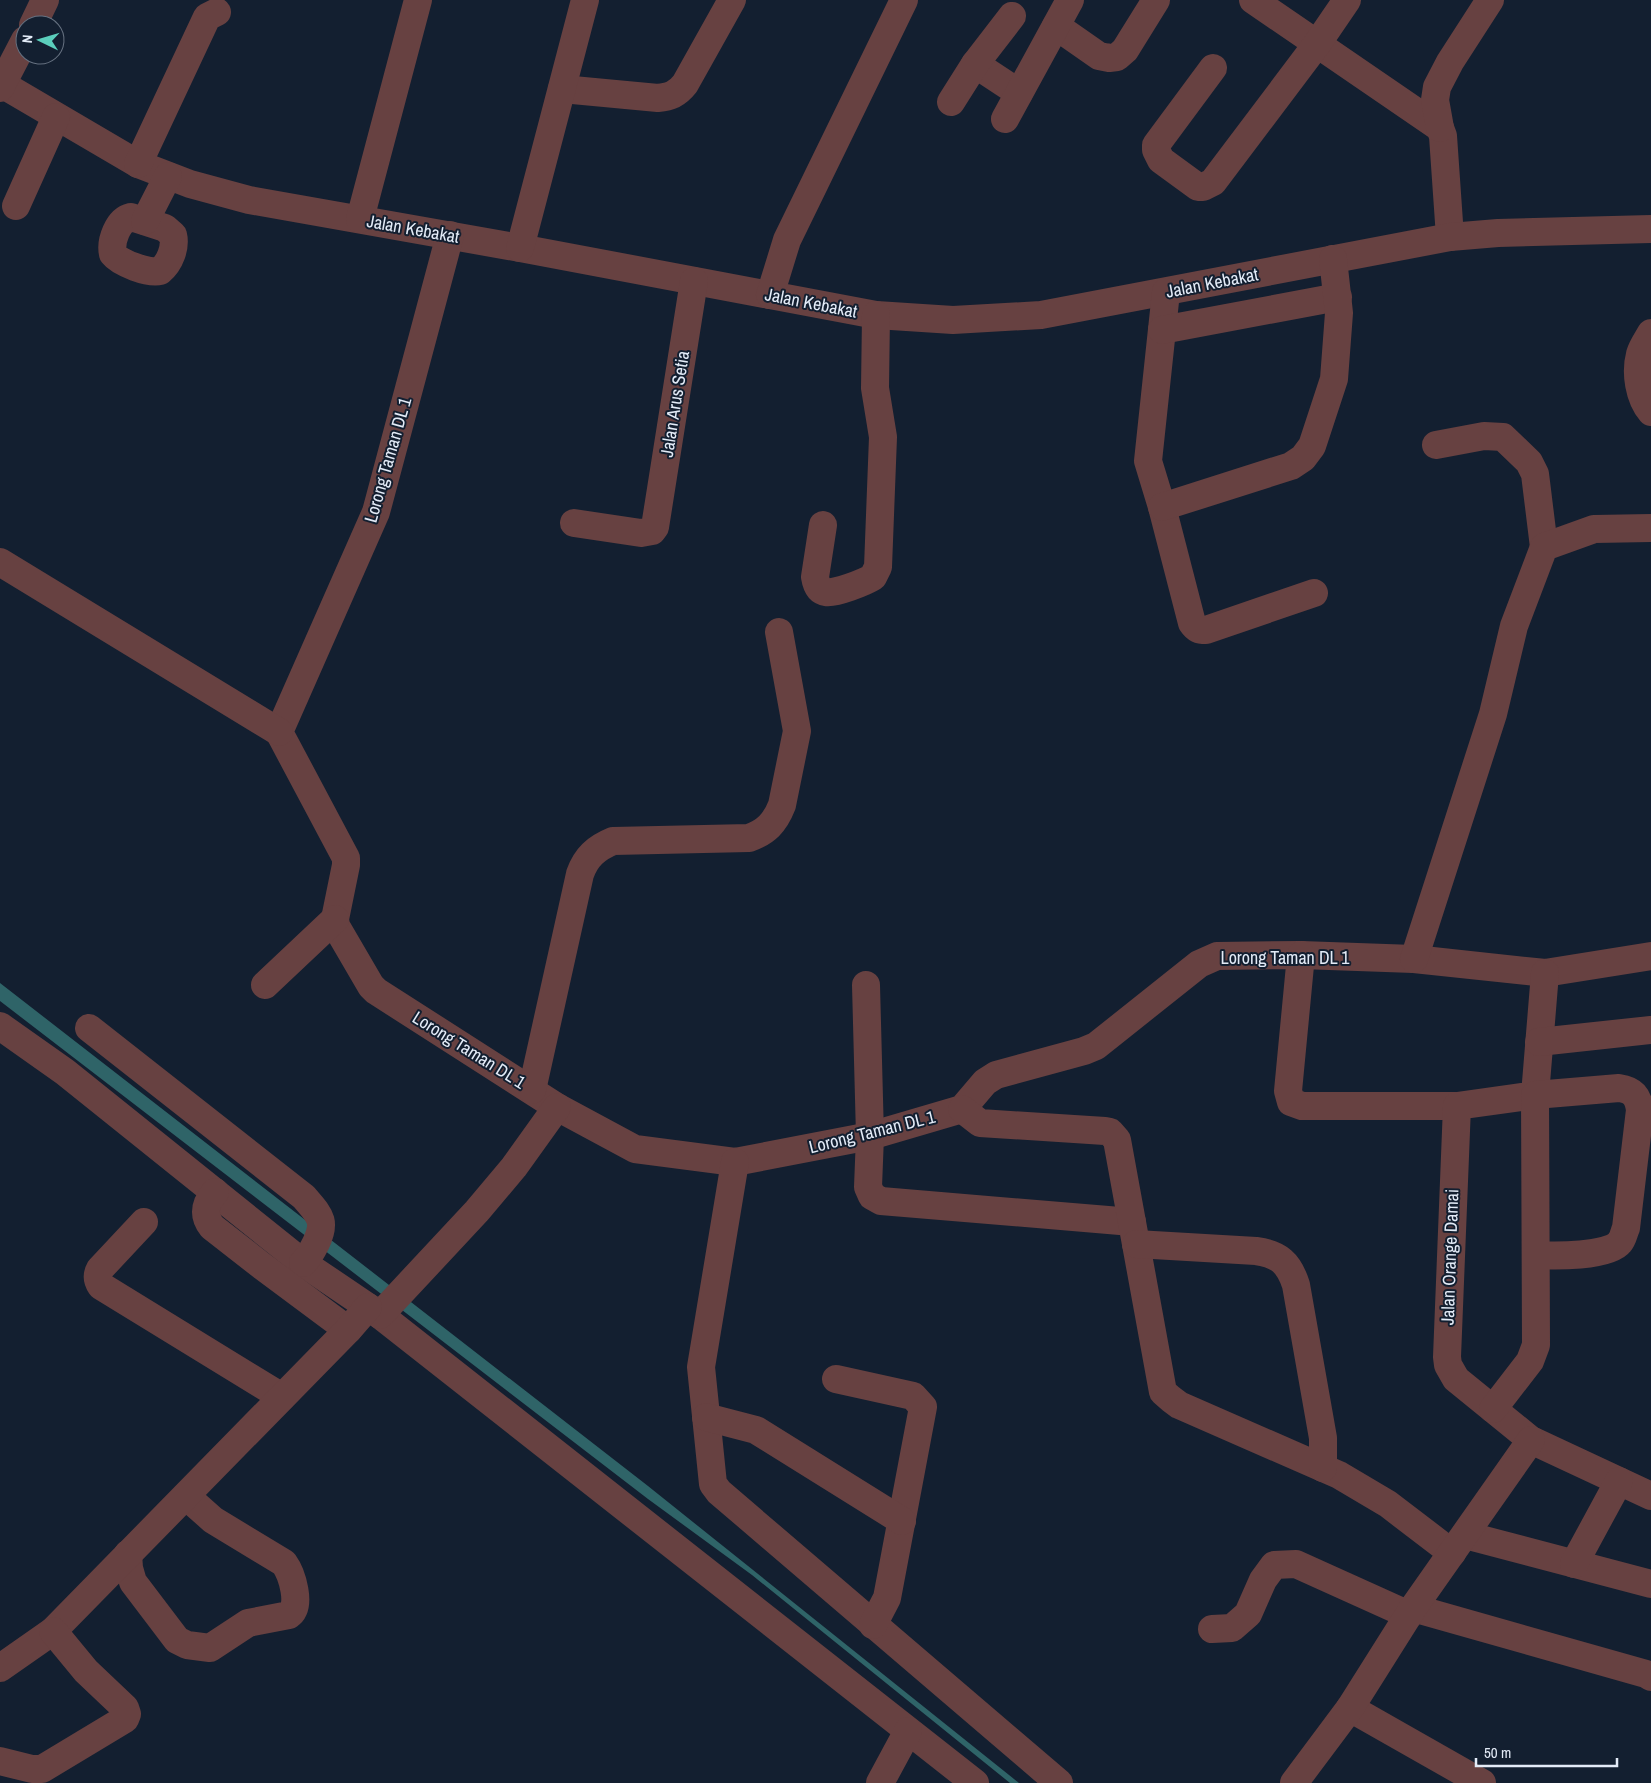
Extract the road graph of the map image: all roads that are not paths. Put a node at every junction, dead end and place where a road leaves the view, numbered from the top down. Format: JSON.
{"nodes":[{"id":1,"x":45,"y":0,"type":"edge"},
{"id":2,"x":418,"y":0,"type":"edge"},
{"id":3,"x":585,"y":0,"type":"edge"},
{"id":4,"x":732,"y":0,"type":"edge"},
{"id":5,"x":904,"y":0,"type":"edge"},
{"id":6,"x":1070,"y":0,"type":"edge"},
{"id":7,"x":1156,"y":0,"type":"edge"},
{"id":8,"x":1253,"y":0,"type":"edge"},
{"id":9,"x":1347,"y":0,"type":"edge"},
{"id":10,"x":1490,"y":0,"type":"edge"},
{"id":11,"x":217,"y":12,"type":"dead end"},
{"id":12,"x":38,"y":15,"type":"edge"},
{"id":13,"x":1012,"y":16,"type":"dead end"},
{"id":14,"x":1056,"y":26,"type":"junction"},
{"id":15,"x":1317,"y":44,"type":"junction"},
{"id":16,"x":15,"y":59,"type":"edge"},
{"id":17,"x":975,"y":64,"type":"junction"},
{"id":18,"x":1213,"y":68,"type":"dead end"},
{"id":19,"x":1,"y":85,"type":"edge"},
{"id":20,"x":562,"y":89,"type":"junction"},
{"id":21,"x":1019,"y":93,"type":"junction"},
{"id":22,"x":950,"y":102,"type":"dead end"},
{"id":23,"x":56,"y":117,"type":"junction"},
{"id":24,"x":1005,"y":119,"type":"dead end"},
{"id":25,"x":1440,"y":128,"type":"junction"},
{"id":26,"x":138,"y":164,"type":"junction"},
{"id":27,"x":168,"y":176,"type":"junction"},
{"id":28,"x":16,"y":206,"type":"dead end"},
{"id":29,"x":360,"y":219,"type":"junction"},
{"id":30,"x":145,"y":221,"type":"dead end"},
{"id":31,"x":1651,"y":228,"type":"edge"},
{"id":32,"x":450,"y":235,"type":"junction"},
{"id":33,"x":1450,"y":237,"type":"junction"},
{"id":34,"x":520,"y":248,"type":"junction"},
{"id":35,"x":1333,"y":260,"type":"junction"},
{"id":36,"x":694,"y":281,"type":"junction"},
{"id":37,"x":1166,"y":292,"type":"junction"},
{"id":38,"x":770,"y":295,"type":"junction"},
{"id":39,"x":1338,"y":297,"type":"junction"},
{"id":40,"x":876,"y":315,"type":"junction"},
{"id":41,"x":1162,"y":330,"type":"junction"},
{"id":42,"x":1651,"y":333,"type":"edge"},
{"id":43,"x":1651,"y":412,"type":"edge"},
{"id":44,"x":1436,"y":445,"type":"dead end"},
{"id":45,"x":1162,"y":507,"type":"junction"},
{"id":46,"x":574,"y":523,"type":"dead end"},
{"id":47,"x":823,"y":524,"type":"dead end"},
{"id":48,"x":1651,"y":528,"type":"edge"},
{"id":49,"x":1544,"y":547,"type":"junction"},
{"id":50,"x":0,"y":562,"type":"edge"},
{"id":51,"x":1314,"y":593,"type":"dead end"},
{"id":52,"x":779,"y":632,"type":"dead end"},
{"id":53,"x":280,"y":732,"type":"junction"},
{"id":54,"x":335,"y":919,"type":"junction"},
{"id":55,"x":1301,"y":955,"type":"junction"},
{"id":56,"x":1651,"y":956,"type":"edge"},
{"id":57,"x":1414,"y":959,"type":"junction"},
{"id":58,"x":1544,"y":973,"type":"junction"},
{"id":59,"x":264,"y":985,"type":"dead end"},
{"id":60,"x":866,"y":985,"type":"dead end"},
{"id":61,"x":0,"y":1026,"type":"edge"},
{"id":62,"x":90,"y":1028,"type":"dead end"},
{"id":63,"x":1651,"y":1030,"type":"edge"},
{"id":64,"x":1539,"y":1042,"type":"junction"},
{"id":65,"x":532,"y":1090,"type":"junction"},
{"id":66,"x":1535,"y":1095,"type":"junction"},
{"id":67,"x":1457,"y":1106,"type":"junction"},
{"id":68,"x":557,"y":1107,"type":"junction"},
{"id":69,"x":962,"y":1109,"type":"junction"},
{"id":70,"x":870,"y":1136,"type":"junction"},
{"id":71,"x":735,"y":1162,"type":"junction"},
{"id":72,"x":215,"y":1192,"type":"junction"},
{"id":73,"x":144,"y":1222,"type":"dead end"},
{"id":74,"x":1134,"y":1233,"type":"junction"},
{"id":75,"x":280,"y":1244,"type":"junction"},
{"id":76,"x":1536,"y":1255,"type":"junction"},
{"id":77,"x":306,"y":1260,"type":"junction"},
{"id":78,"x":262,"y":1266,"type":"junction"},
{"id":79,"x":379,"y":1310,"type":"junction"},
{"id":80,"x":348,"y":1330,"type":"junction"},
{"id":81,"x":836,"y":1379,"type":"dead end"},
{"id":82,"x":282,"y":1397,"type":"junction"},
{"id":83,"x":1493,"y":1409,"type":"junction"},
{"id":84,"x":706,"y":1417,"type":"junction"},
{"id":85,"x":1531,"y":1440,"type":"junction"},
{"id":86,"x":1323,"y":1468,"type":"junction"},
{"id":87,"x":1619,"y":1481,"type":"junction"},
{"id":88,"x":186,"y":1496,"type":"junction"},
{"id":89,"x":1651,"y":1496,"type":"edge"},
{"id":90,"x":902,"y":1521,"type":"junction"},
{"id":91,"x":1458,"y":1544,"type":"junction"},
{"id":92,"x":128,"y":1554,"type":"junction"},
{"id":93,"x":1574,"y":1564,"type":"junction"},
{"id":94,"x":1651,"y":1584,"type":"edge"},
{"id":95,"x":1411,"y":1611,"type":"junction"},
{"id":96,"x":873,"y":1625,"type":"junction"},
{"id":97,"x":1212,"y":1629,"type":"dead end"},
{"id":98,"x":53,"y":1631,"type":"junction"},
{"id":99,"x":0,"y":1668,"type":"edge"},
{"id":100,"x":1649,"y":1672,"type":"edge"},
{"id":101,"x":1350,"y":1708,"type":"junction"},
{"id":102,"x":908,"y":1730,"type":"junction"},
{"id":103,"x":0,"y":1761,"type":"edge"},
{"id":104,"x":880,"y":1783,"type":"edge"},
{"id":105,"x":975,"y":1783,"type":"edge"},
{"id":106,"x":1059,"y":1783,"type":"edge"},
{"id":107,"x":1294,"y":1783,"type":"edge"},
{"id":108,"x":1482,"y":1783,"type":"edge"}],
"edges":[{"from":1,"to":12,"type":"street"},
{"from":2,"to":29,"type":"street"},
{"from":3,"to":20,"type":"street"},
{"from":4,"to":20,"type":"street"},
{"from":5,"to":38,"type":"street"},
{"from":6,"to":14,"type":"street"},
{"from":7,"to":14,"type":"street"},
{"from":8,"to":15,"type":"street"},
{"from":9,"to":15,"type":"street"},
{"from":10,"to":25,"type":"street"},
{"from":11,"to":26,"type":"street"},
{"from":13,"to":17,"type":"street"},
{"from":14,"to":21,"type":"street"},
{"from":15,"to":18,"type":"street"},
{"from":15,"to":25,"type":"street"},
{"from":16,"to":19,"type":"street"},
{"from":17,"to":21,"type":"street"},
{"from":17,"to":22,"type":"street"},
{"from":19,"to":23,"type":"street","name":"Jalan Kebakat"},
{"from":20,"to":34,"type":"street"},
{"from":21,"to":24,"type":"street"},
{"from":23,"to":26,"type":"street","name":"Jalan Kebakat"},
{"from":23,"to":28,"type":"street"},
{"from":25,"to":33,"type":"street"},
{"from":26,"to":27,"type":"street","name":"Jalan Kebakat"},
{"from":27,"to":29,"type":"street","name":"Jalan Kebakat"},
{"from":27,"to":30,"type":"street"},
{"from":29,"to":32,"type":"street","name":"Jalan Kebakat"},
{"from":31,"to":33,"type":"street","name":"Jalan Kebakat"},
{"from":32,"to":34,"type":"street","name":"Jalan Kebakat"},
{"from":32,"to":53,"type":"street","name":"Lorong Taman DL 1"},
{"from":33,"to":35,"type":"street","name":"Jalan Kebakat"},
{"from":34,"to":36,"type":"street","name":"Jalan Kebakat"},
{"from":35,"to":37,"type":"street","name":"Jalan Kebakat"},
{"from":35,"to":39,"type":"street"},
{"from":36,"to":38,"type":"street","name":"Jalan Kebakat"},
{"from":36,"to":46,"type":"street","name":"Jalan Arus Setia"},
{"from":37,"to":40,"type":"street","name":"Jalan Kebakat"},
{"from":37,"to":41,"type":"street"},
{"from":38,"to":40,"type":"street","name":"Jalan Kebakat"},
{"from":39,"to":41,"type":"street"},
{"from":39,"to":45,"type":"street"},
{"from":40,"to":47,"type":"street"},
{"from":41,"to":45,"type":"street"},
{"from":42,"to":43,"type":"street"},
{"from":44,"to":49,"type":"street"},
{"from":45,"to":51,"type":"street"},
{"from":48,"to":49,"type":"street"},
{"from":49,"to":57,"type":"street"},
{"from":50,"to":53,"type":"street"},
{"from":52,"to":65,"type":"street"},
{"from":53,"to":54,"type":"street"},
{"from":54,"to":59,"type":"street"},
{"from":54,"to":65,"type":"street","name":"Lorong Taman DL 1"},
{"from":55,"to":57,"type":"street","name":"Lorong Taman DL 1"},
{"from":55,"to":67,"type":"street"},
{"from":55,"to":69,"type":"street","name":"Lorong Taman DL 1"},
{"from":56,"to":58,"type":"street","name":"Lorong Taman DL 1"},
{"from":57,"to":58,"type":"street","name":"Lorong Taman DL 1"},
{"from":58,"to":64,"type":"street"},
{"from":60,"to":70,"type":"street"},
{"from":61,"to":72,"type":"street"},
{"from":62,"to":77,"type":"street"},
{"from":63,"to":64,"type":"street"},
{"from":64,"to":66,"type":"street"},
{"from":65,"to":68,"type":"street","name":"Lorong Taman DL 1"},
{"from":66,"to":67,"type":"street"},
{"from":66,"to":76,"type":"street"},
{"from":66,"to":76,"type":"street"},
{"from":67,"to":83,"type":"street","name":"Jalan Orange Damai"},
{"from":68,"to":71,"type":"street","name":"Lorong Taman DL 1"},
{"from":68,"to":79,"type":"street"},
{"from":69,"to":70,"type":"street","name":"Lorong Taman DL 1"},
{"from":69,"to":74,"type":"street"},
{"from":70,"to":71,"type":"street","name":"Lorong Taman DL 1"},
{"from":70,"to":74,"type":"street"},
{"from":71,"to":84,"type":"street"},
{"from":72,"to":75,"type":"street"},
{"from":72,"to":78,"type":"street"},
{"from":73,"to":82,"type":"street"},
{"from":74,"to":86,"type":"street"},
{"from":74,"to":86,"type":"street"},
{"from":75,"to":77,"type":"street"},
{"from":75,"to":78,"type":"street"},
{"from":76,"to":83,"type":"street"},
{"from":77,"to":79,"type":"street"},
{"from":78,"to":80,"type":"street"},
{"from":79,"to":80,"type":"street"},
{"from":79,"to":102,"type":"street"},
{"from":80,"to":82,"type":"street"},
{"from":81,"to":90,"type":"street"},
{"from":82,"to":88,"type":"street"},
{"from":83,"to":85,"type":"street","name":"Jalan Orange Damai"},
{"from":84,"to":90,"type":"street"},
{"from":84,"to":96,"type":"street"},
{"from":85,"to":87,"type":"street","name":"Jalan Orange Damai"},
{"from":85,"to":91,"type":"street"},
{"from":86,"to":91,"type":"street"},
{"from":87,"to":89,"type":"street","name":"Jalan Orange Damai"},
{"from":87,"to":93,"type":"street"},
{"from":88,"to":92,"type":"street"},
{"from":88,"to":92,"type":"street"},
{"from":90,"to":96,"type":"street"},
{"from":91,"to":93,"type":"street"},
{"from":91,"to":95,"type":"street"},
{"from":92,"to":98,"type":"street"},
{"from":93,"to":94,"type":"street"},
{"from":95,"to":97,"type":"street"},
{"from":95,"to":100,"type":"street"},
{"from":95,"to":101,"type":"street"},
{"from":96,"to":106,"type":"street"},
{"from":98,"to":99,"type":"street"},
{"from":98,"to":103,"type":"street"},
{"from":101,"to":107,"type":"street"},
{"from":101,"to":108,"type":"street"},
{"from":102,"to":104,"type":"street"},
{"from":102,"to":105,"type":"street"}]}
